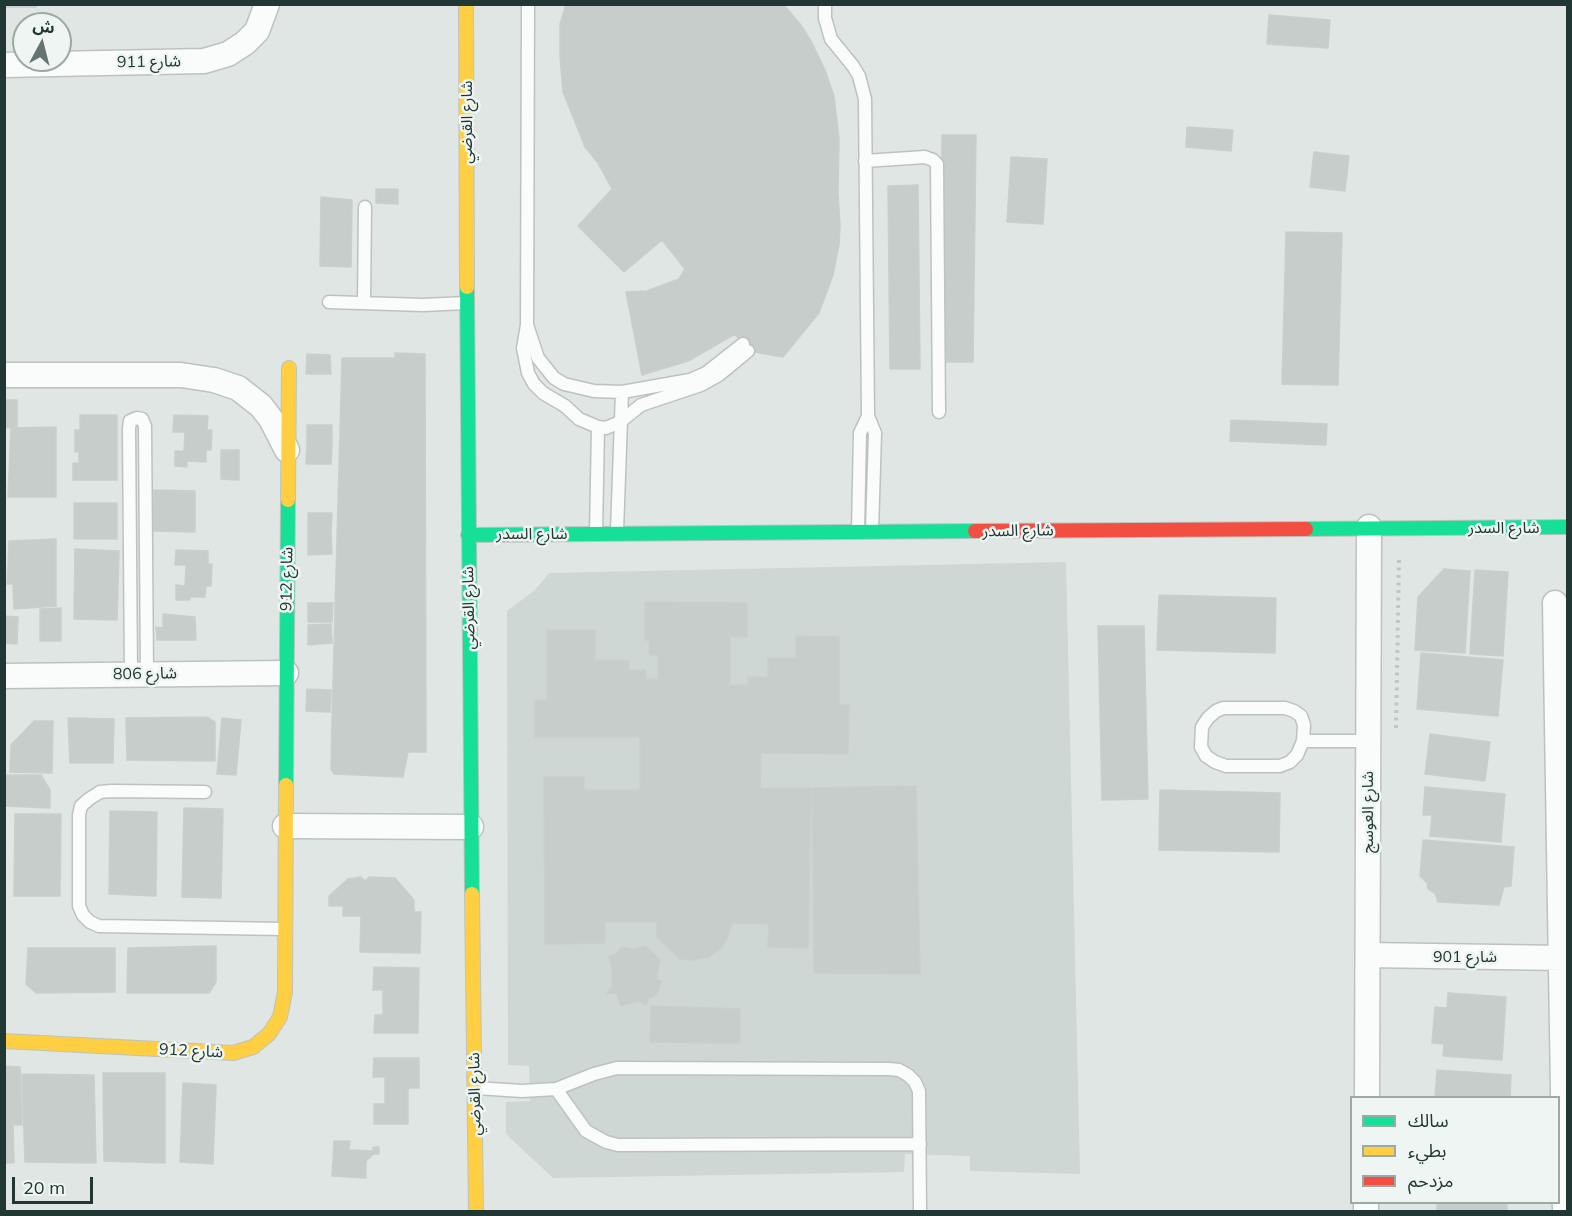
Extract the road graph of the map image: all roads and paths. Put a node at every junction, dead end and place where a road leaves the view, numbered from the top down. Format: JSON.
{"nodes":[{"id":1,"x":267,"y":4,"type":"edge"},
{"id":2,"x":466,"y":4,"type":"edge"},
{"id":3,"x":528,"y":4,"type":"edge"},
{"id":4,"x":825,"y":4,"type":"edge"},
{"id":5,"x":4,"y":65,"type":"edge"},
{"id":6,"x":865,"y":161,"type":"junction"},
{"id":7,"x":365,"y":207,"type":"dead end"},
{"id":8,"x":329,"y":302,"type":"dead end"},
{"id":9,"x":363,"y":303,"type":"junction"},
{"id":10,"x":468,"y":303,"type":"junction"},
{"id":11,"x":527,"y":325,"type":"junction"},
{"id":12,"x":289,"y":368,"type":"dead end"},
{"id":13,"x":4,"y":375,"type":"edge"},
{"id":14,"x":622,"y":392,"type":"junction"},
{"id":15,"x":939,"y":412,"type":"dead end"},
{"id":16,"x":620,"y":422,"type":"junction"},
{"id":17,"x":598,"y":427,"type":"junction"},
{"id":18,"x":288,"y":452,"type":"junction"},
{"id":19,"x":1369,"y":527,"type":"junction"},
{"id":20,"x":1568,"y":527,"type":"edge"},
{"id":21,"x":1399,"y":528,"type":"junction"},
{"id":22,"x":865,"y":532,"type":"junction"},
{"id":23,"x":596,"y":534,"type":"junction"},
{"id":24,"x":617,"y":534,"type":"junction"},
{"id":25,"x":468,"y":535,"type":"junction"},
{"id":26,"x":1555,"y":603,"type":"dead end"},
{"id":27,"x":286,"y":673,"type":"junction"},
{"id":28,"x":139,"y":674,"type":"junction"},
{"id":29,"x":4,"y":675,"type":"edge"},
{"id":30,"x":1396,"y":731,"type":"dead end"},
{"id":31,"x":1303,"y":741,"type":"junction"},
{"id":32,"x":1368,"y":741,"type":"junction"},
{"id":33,"x":1563,"y":746,"type":"edge"},
{"id":34,"x":205,"y":792,"type":"dead end"},
{"id":35,"x":285,"y":826,"type":"junction"},
{"id":36,"x":471,"y":827,"type":"junction"},
{"id":37,"x":284,"y":929,"type":"junction"},
{"id":38,"x":1368,"y":956,"type":"junction"},
{"id":39,"x":1562,"y":958,"type":"junction"},
{"id":40,"x":4,"y":1041,"type":"edge"},
{"id":41,"x":475,"y":1088,"type":"junction"},
{"id":42,"x":556,"y":1089,"type":"junction"},
{"id":43,"x":1367,"y":1096,"type":"edge"},
{"id":44,"x":920,"y":1144,"type":"junction"},
{"id":45,"x":1566,"y":1196,"type":"edge"},
{"id":46,"x":476,"y":1212,"type":"edge"},
{"id":47,"x":921,"y":1212,"type":"edge"}],
"edges":[{"from":1,"to":5,"type":"street","name":"شارع 911"},
{"from":2,"to":10,"type":"street","name":"شارع القرضي"},
{"from":3,"to":11,"type":"lane"},
{"from":4,"to":6,"type":"lane"},
{"from":6,"to":15,"type":"lane"},
{"from":6,"to":22,"type":"lane"},
{"from":7,"to":9,"type":"lane"},
{"from":8,"to":9,"type":"lane"},
{"from":9,"to":10,"type":"lane"},
{"from":10,"to":25,"type":"street","name":"شارع القرضي"},
{"from":11,"to":14,"type":"lane"},
{"from":11,"to":17,"type":"lane"},
{"from":12,"to":18,"type":"street","name":"شارع 912"},
{"from":13,"to":18,"type":"street"},
{"from":14,"to":16,"type":"lane"},
{"from":14,"to":16,"type":"lane"},
{"from":16,"to":17,"type":"lane"},
{"from":16,"to":24,"type":"lane"},
{"from":17,"to":23,"type":"lane"},
{"from":18,"to":27,"type":"street","name":"شارع 912"},
{"from":19,"to":21,"type":"street","name":"شارع السدر"},
{"from":19,"to":22,"type":"street","name":"شارع السدر"},
{"from":19,"to":32,"type":"street","name":"شارع العوسج"},
{"from":20,"to":21,"type":"street","name":"شارع السدر"},
{"from":21,"to":30,"type":"path"},
{"from":22,"to":24,"type":"street","name":"شارع السدر"},
{"from":23,"to":24,"type":"street","name":"شارع السدر"},
{"from":23,"to":25,"type":"street","name":"شارع السدر"},
{"from":25,"to":36,"type":"street","name":"شارع القرضي"},
{"from":26,"to":33,"type":"street"},
{"from":27,"to":28,"type":"street","name":"شارع 806"},
{"from":27,"to":35,"type":"street","name":"شارع 912"},
{"from":28,"to":28,"type":"lane"},
{"from":28,"to":29,"type":"street","name":"شارع 806"},
{"from":31,"to":31,"type":"lane"},
{"from":31,"to":32,"type":"lane"},
{"from":32,"to":38,"type":"street","name":"شارع العوسج"},
{"from":33,"to":39,"type":"street"},
{"from":34,"to":37,"type":"lane"},
{"from":35,"to":36,"type":"street"},
{"from":35,"to":37,"type":"street","name":"شارع 912"},
{"from":36,"to":41,"type":"street","name":"شارع القرضي"},
{"from":37,"to":40,"type":"street","name":"شارع 912"},
{"from":38,"to":39,"type":"street","name":"شارع 901"},
{"from":38,"to":43,"type":"street","name":"شارع العوسج"},
{"from":39,"to":45,"type":"street"},
{"from":41,"to":42,"type":"lane"},
{"from":41,"to":46,"type":"street","name":"شارع القرضي"},
{"from":42,"to":44,"type":"lane"},
{"from":42,"to":44,"type":"lane"},
{"from":44,"to":47,"type":"lane"}]}
